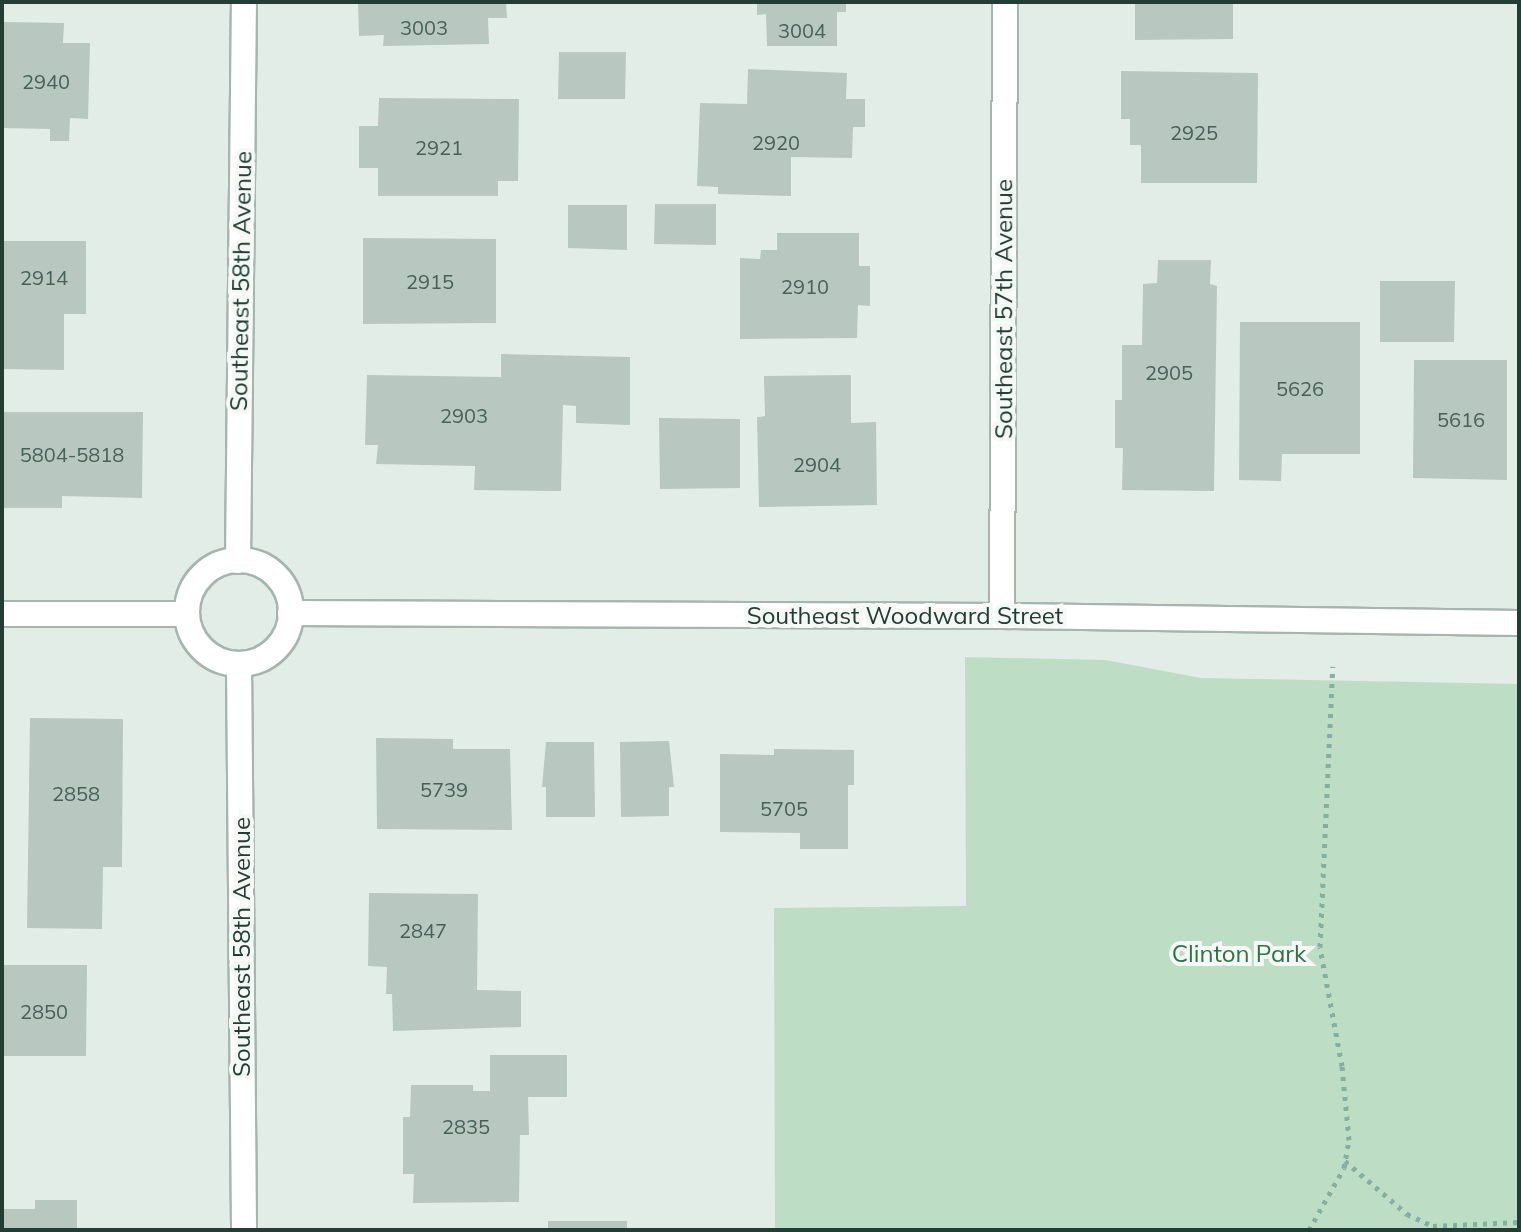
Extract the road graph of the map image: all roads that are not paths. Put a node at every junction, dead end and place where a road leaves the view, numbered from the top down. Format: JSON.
{"nodes":[{"id":1,"x":244,"y":2,"type":"edge"},
{"id":2,"x":1005,"y":2,"type":"edge"},
{"id":3,"x":238,"y":561,"type":"junction"},
{"id":4,"x":290,"y":613,"type":"junction"},
{"id":5,"x":2,"y":614,"type":"edge"},
{"id":6,"x":186,"y":614,"type":"junction"},
{"id":7,"x":1002,"y":616,"type":"junction"},
{"id":8,"x":1519,"y":623,"type":"edge"},
{"id":9,"x":239,"y":664,"type":"junction"},
{"id":10,"x":244,"y":1230,"type":"edge"}],
"edges":[{"from":1,"to":3,"type":"street","name":"Southeast 58th Avenue"},
{"from":2,"to":7,"type":"street","name":"Southeast 57th Avenue"},
{"from":3,"to":4,"type":"street"},
{"from":3,"to":6,"type":"street"},
{"from":4,"to":7,"type":"street","name":"Southeast Woodward Street"},
{"from":4,"to":9,"type":"street"},
{"from":5,"to":6,"type":"street"},
{"from":6,"to":9,"type":"street"},
{"from":7,"to":8,"type":"street","name":"Southeast Woodward Street"},
{"from":9,"to":10,"type":"street","name":"Southeast 58th Avenue"}]}
